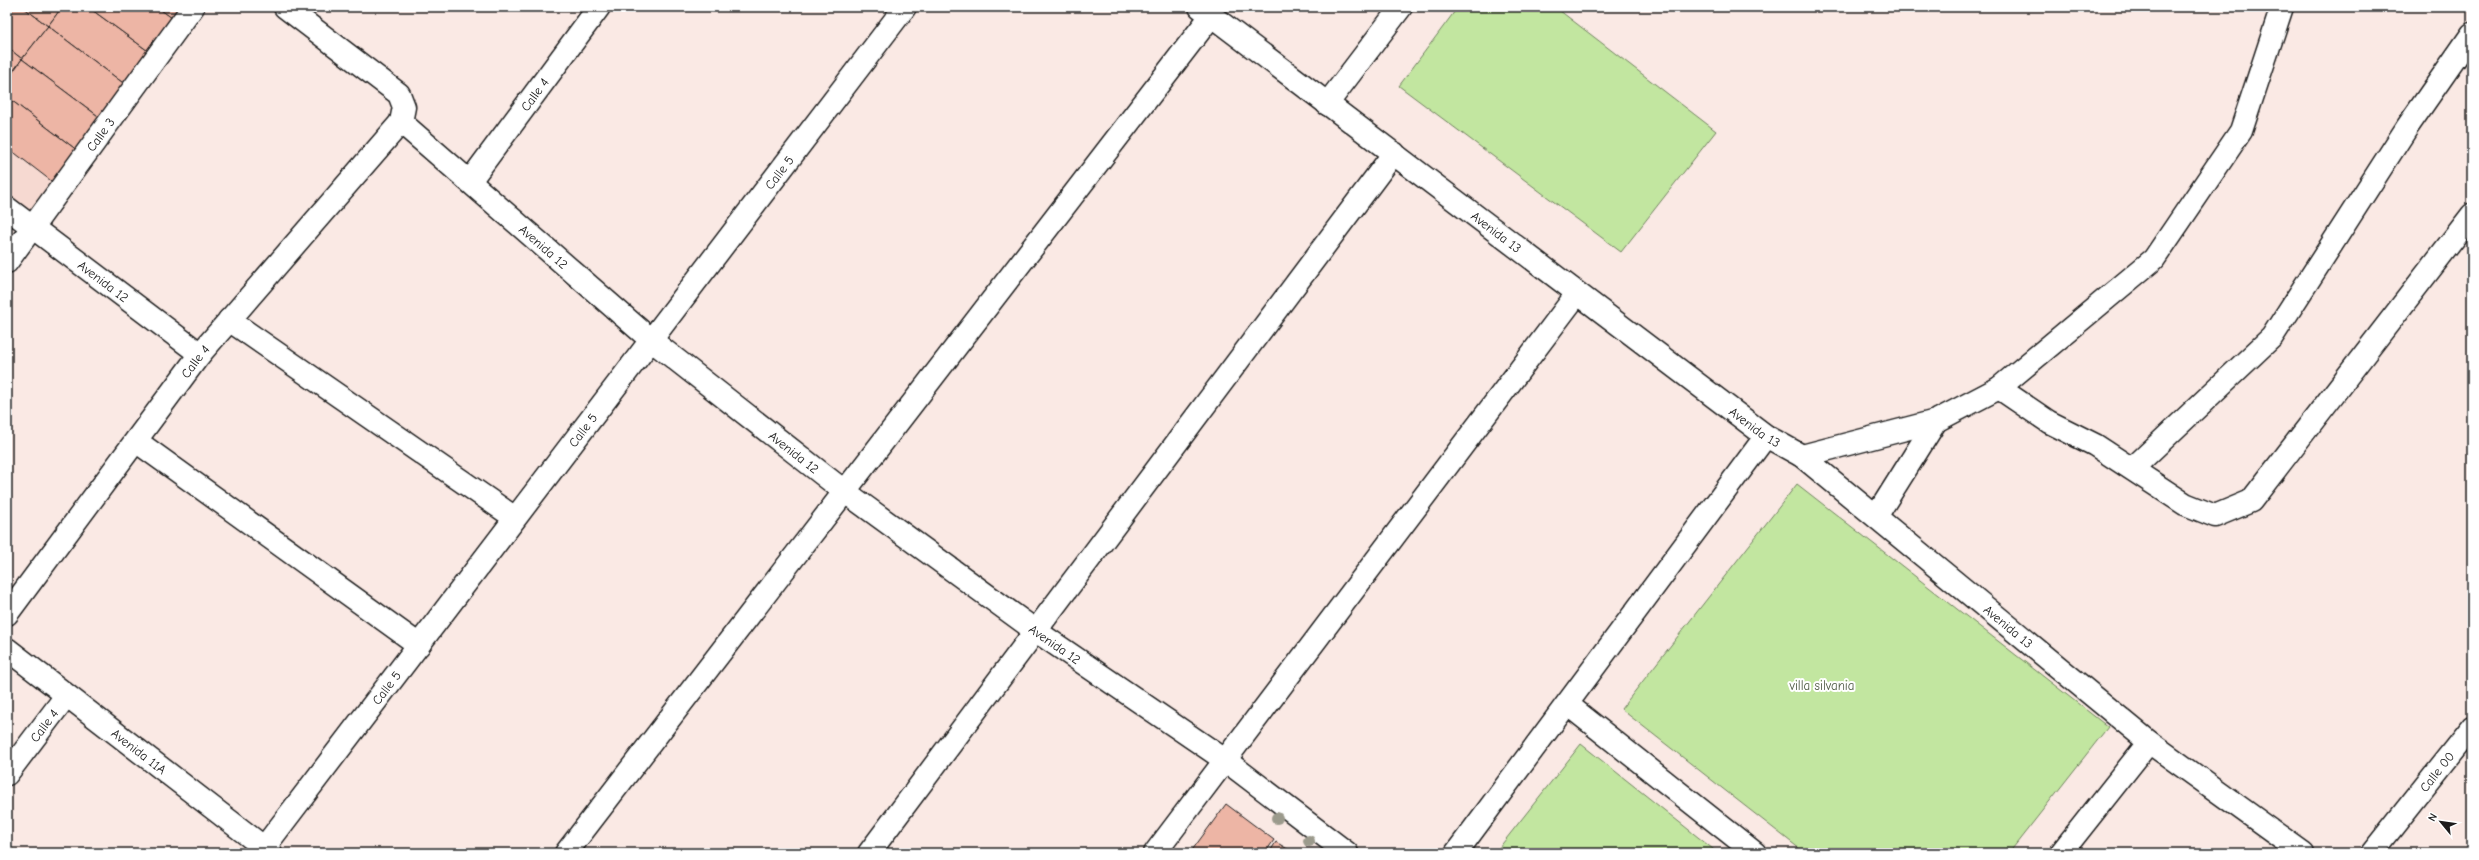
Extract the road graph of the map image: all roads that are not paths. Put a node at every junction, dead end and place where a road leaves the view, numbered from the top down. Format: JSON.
{"nodes":[{"id":1,"x":194,"y":7,"type":"edge"},
{"id":2,"x":599,"y":7,"type":"edge"},
{"id":3,"x":905,"y":7,"type":"edge"},
{"id":4,"x":1401,"y":7,"type":"edge"},
{"id":5,"x":2282,"y":7,"type":"edge"},
{"id":6,"x":287,"y":8,"type":"edge"},
{"id":7,"x":1205,"y":11,"type":"edge"},
{"id":8,"x":2472,"y":34,"type":"edge"},
{"id":9,"x":1327,"y":104,"type":"junction"},
{"id":10,"x":401,"y":122,"type":"junction"},
{"id":11,"x":1394,"y":154,"type":"junction"},
{"id":12,"x":470,"y":181,"type":"junction"},
{"id":13,"x":7,"y":208,"type":"edge"},
{"id":14,"x":2472,"y":215,"type":"edge"},
{"id":15,"x":33,"y":227,"type":"junction"},
{"id":16,"x":7,"y":262,"type":"edge"},
{"id":17,"x":1577,"y":294,"type":"junction"},
{"id":18,"x":229,"y":320,"type":"junction"},
{"id":19,"x":651,"y":340,"type":"junction"},
{"id":20,"x":200,"y":354,"type":"junction"},
{"id":21,"x":1999,"y":388,"type":"junction"},
{"id":22,"x":1936,"y":421,"type":"junction"},
{"id":23,"x":1766,"y":436,"type":"junction"},
{"id":24,"x":136,"y":441,"type":"junction"},
{"id":25,"x":1802,"y":456,"type":"junction"},
{"id":26,"x":2133,"y":468,"type":"junction"},
{"id":27,"x":844,"y":491,"type":"junction"},
{"id":28,"x":1877,"y":515,"type":"junction"},
{"id":29,"x":516,"y":518,"type":"junction"},
{"id":30,"x":7,"y":614,"type":"edge"},
{"id":31,"x":1036,"y":631,"type":"junction"},
{"id":32,"x":419,"y":645,"type":"junction"},
{"id":33,"x":7,"y":650,"type":"edge"},
{"id":34,"x":66,"y":696,"type":"junction"},
{"id":35,"x":1567,"y":704,"type":"junction"},
{"id":36,"x":2472,"y":727,"type":"edge"},
{"id":37,"x":2149,"y":742,"type":"junction"},
{"id":38,"x":1225,"y":760,"type":"junction"},
{"id":39,"x":7,"y":774,"type":"edge"},
{"id":40,"x":265,"y":851,"type":"edge"},
{"id":41,"x":566,"y":853,"type":"edge"},
{"id":42,"x":869,"y":853,"type":"edge"},
{"id":43,"x":1155,"y":853,"type":"edge"},
{"id":44,"x":1347,"y":853,"type":"edge"},
{"id":45,"x":1456,"y":853,"type":"edge"},
{"id":46,"x":1755,"y":853,"type":"edge"},
{"id":47,"x":2061,"y":853,"type":"edge"},
{"id":48,"x":2303,"y":853,"type":"edge"},
{"id":49,"x":2372,"y":853,"type":"edge"}],
"edges":[{"from":1,"to":15,"type":"street","name":"Calle 3"},
{"from":2,"to":12,"type":"street","name":"Calle 4"},
{"from":3,"to":19,"type":"street","name":"Calle 5"},
{"from":4,"to":9,"type":"street"},
{"from":5,"to":21,"type":"street"},
{"from":6,"to":10,"type":"street"},
{"from":7,"to":9,"type":"street","name":"Avenida 13"},
{"from":7,"to":27,"type":"street"},
{"from":8,"to":26,"type":"street"},
{"from":9,"to":11,"type":"street","name":"Avenida 13"},
{"from":10,"to":12,"type":"street","name":"Avenida 12"},
{"from":10,"to":18,"type":"street","name":"Calle 4"},
{"from":11,"to":17,"type":"street","name":"Avenida 13"},
{"from":11,"to":31,"type":"street"},
{"from":12,"to":19,"type":"street","name":"Avenida 12"},
{"from":13,"to":15,"type":"street","name":"Avenida 12"},
{"from":14,"to":26,"type":"street"},
{"from":15,"to":16,"type":"street","name":"Calle 3"},
{"from":15,"to":20,"type":"street","name":"Avenida 12"},
{"from":17,"to":23,"type":"street","name":"Avenida 13"},
{"from":17,"to":38,"type":"street"},
{"from":18,"to":20,"type":"street","name":"Calle 4"},
{"from":18,"to":29,"type":"street"},
{"from":19,"to":27,"type":"street","name":"Avenida 12"},
{"from":19,"to":29,"type":"street","name":"Calle 5"},
{"from":20,"to":24,"type":"street","name":"Calle 4"},
{"from":21,"to":22,"type":"street"},
{"from":21,"to":26,"type":"street"},
{"from":22,"to":25,"type":"street"},
{"from":22,"to":28,"type":"street"},
{"from":23,"to":25,"type":"street","name":"Avenida 13"},
{"from":23,"to":35,"type":"street"},
{"from":24,"to":30,"type":"street","name":"Calle 4"},
{"from":24,"to":32,"type":"street"},
{"from":25,"to":28,"type":"street","name":"Avenida 13"},
{"from":27,"to":31,"type":"street","name":"Avenida 12"},
{"from":27,"to":41,"type":"street"},
{"from":28,"to":37,"type":"street","name":"Avenida 13"},
{"from":29,"to":32,"type":"street","name":"Calle 5"},
{"from":31,"to":38,"type":"street","name":"Avenida 12"},
{"from":31,"to":42,"type":"street"},
{"from":32,"to":40,"type":"street","name":"Calle 5"},
{"from":33,"to":34,"type":"street","name":"Avenida 11A"},
{"from":34,"to":39,"type":"street","name":"Calle 4"},
{"from":34,"to":40,"type":"street","name":"Avenida 11A"},
{"from":35,"to":45,"type":"street"},
{"from":35,"to":46,"type":"street"},
{"from":36,"to":49,"type":"street","name":"Calle 00"},
{"from":37,"to":47,"type":"street"},
{"from":37,"to":48,"type":"street","name":"Avenida 13"},
{"from":38,"to":43,"type":"street"},
{"from":38,"to":44,"type":"street","name":"Avenida 12"}]}
